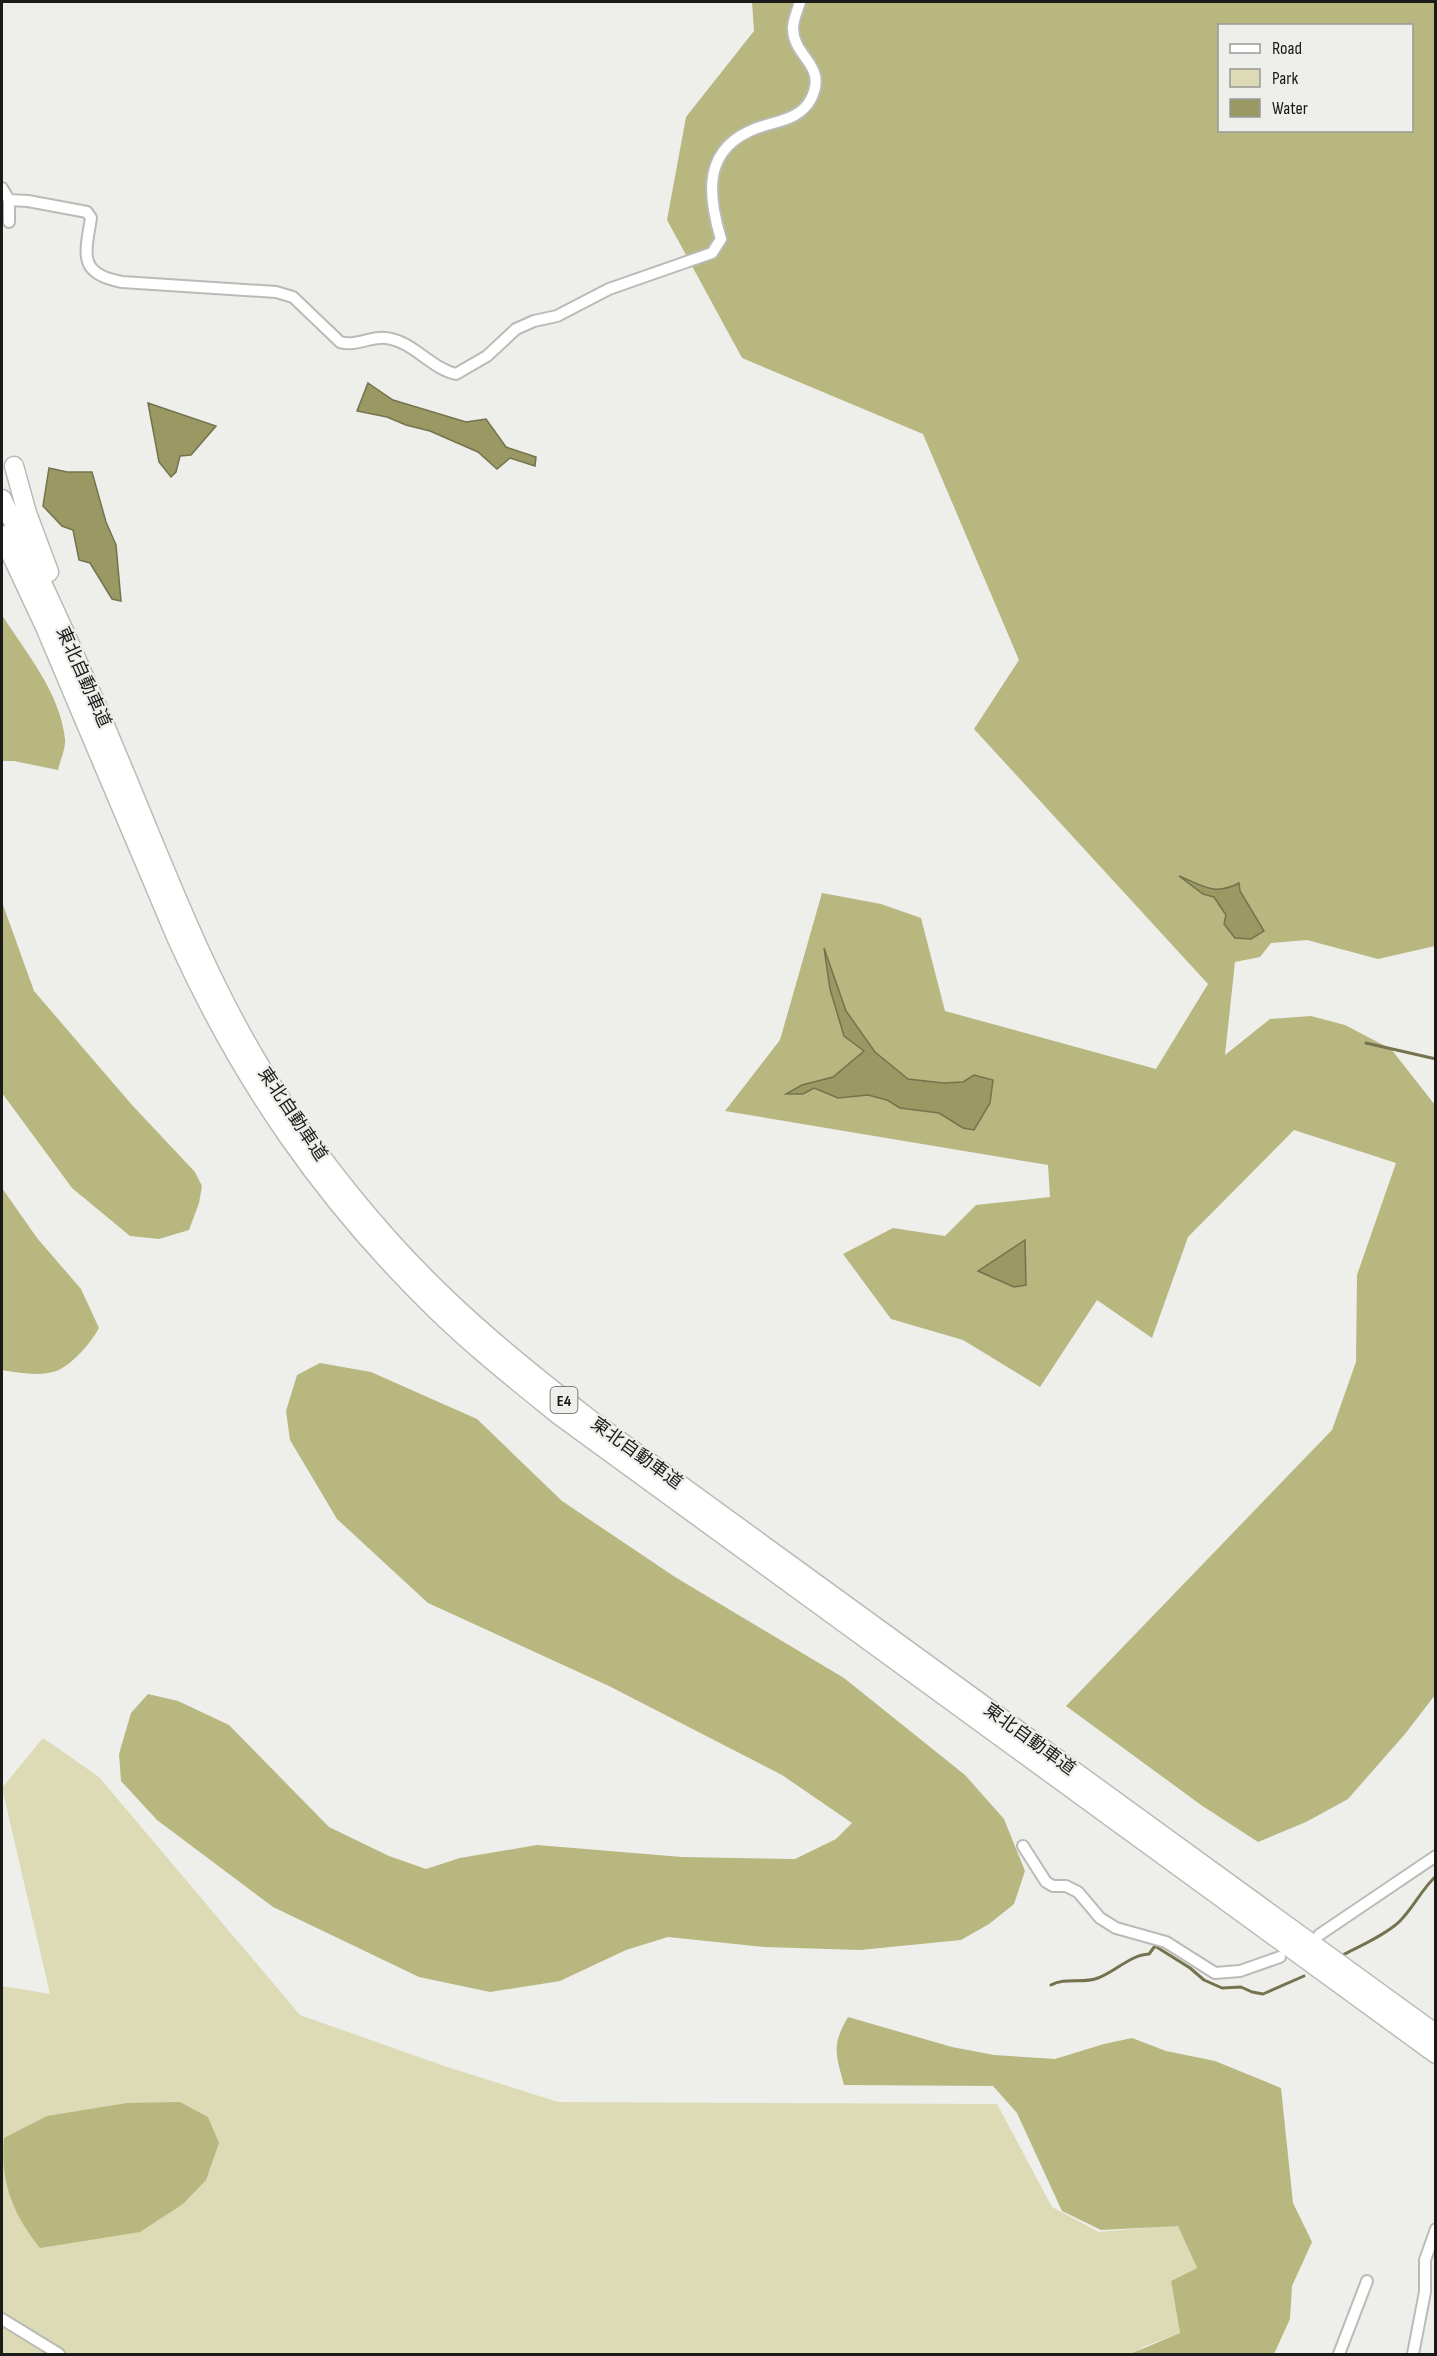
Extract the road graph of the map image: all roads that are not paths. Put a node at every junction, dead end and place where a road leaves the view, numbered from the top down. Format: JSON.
{"nodes":[{"id":1,"x":800,"y":2,"type":"edge"},
{"id":2,"x":2,"y":188,"type":"edge"},
{"id":3,"x":9,"y":200,"type":"junction"},
{"id":4,"x":9,"y":222,"type":"dead end"},
{"id":5,"x":14,"y":466,"type":"dead end"},
{"id":6,"x":2,"y":499,"type":"edge"},
{"id":7,"x":2,"y":535,"type":"edge"},
{"id":8,"x":119,"y":758,"type":"junction"},
{"id":9,"x":1023,"y":1846,"type":"dead end"},
{"id":10,"x":1436,"y":1856,"type":"edge"},
{"id":11,"x":1320,"y":1935,"type":"dead end"},
{"id":12,"x":1280,"y":1957,"type":"dead end"},
{"id":13,"x":1436,"y":2034,"type":"edge"},
{"id":14,"x":1436,"y":2054,"type":"edge"},
{"id":15,"x":1436,"y":2229,"type":"edge"},
{"id":16,"x":1367,"y":2282,"type":"dead end"},
{"id":17,"x":2,"y":2319,"type":"edge"},
{"id":18,"x":59,"y":2355,"type":"edge"},
{"id":19,"x":1339,"y":2355,"type":"edge"},
{"id":20,"x":1413,"y":2355,"type":"edge"}],
"edges":[{"from":1,"to":3,"type":"street"},
{"from":2,"to":3,"type":"street"},
{"from":3,"to":4,"type":"street"},
{"from":5,"to":8,"type":"highway"},
{"from":6,"to":8,"type":"highway","name":"東北自動車道","number":"E4"},
{"from":7,"to":14,"type":"highway","name":"東北自動車道","number":"E4"},
{"from":8,"to":13,"type":"highway","name":"東北自動車道","number":"E4"},
{"from":9,"to":12,"type":"street"},
{"from":10,"to":11,"type":"street"},
{"from":15,"to":20,"type":"street"},
{"from":16,"to":19,"type":"street"},
{"from":17,"to":18,"type":"street"}]}
